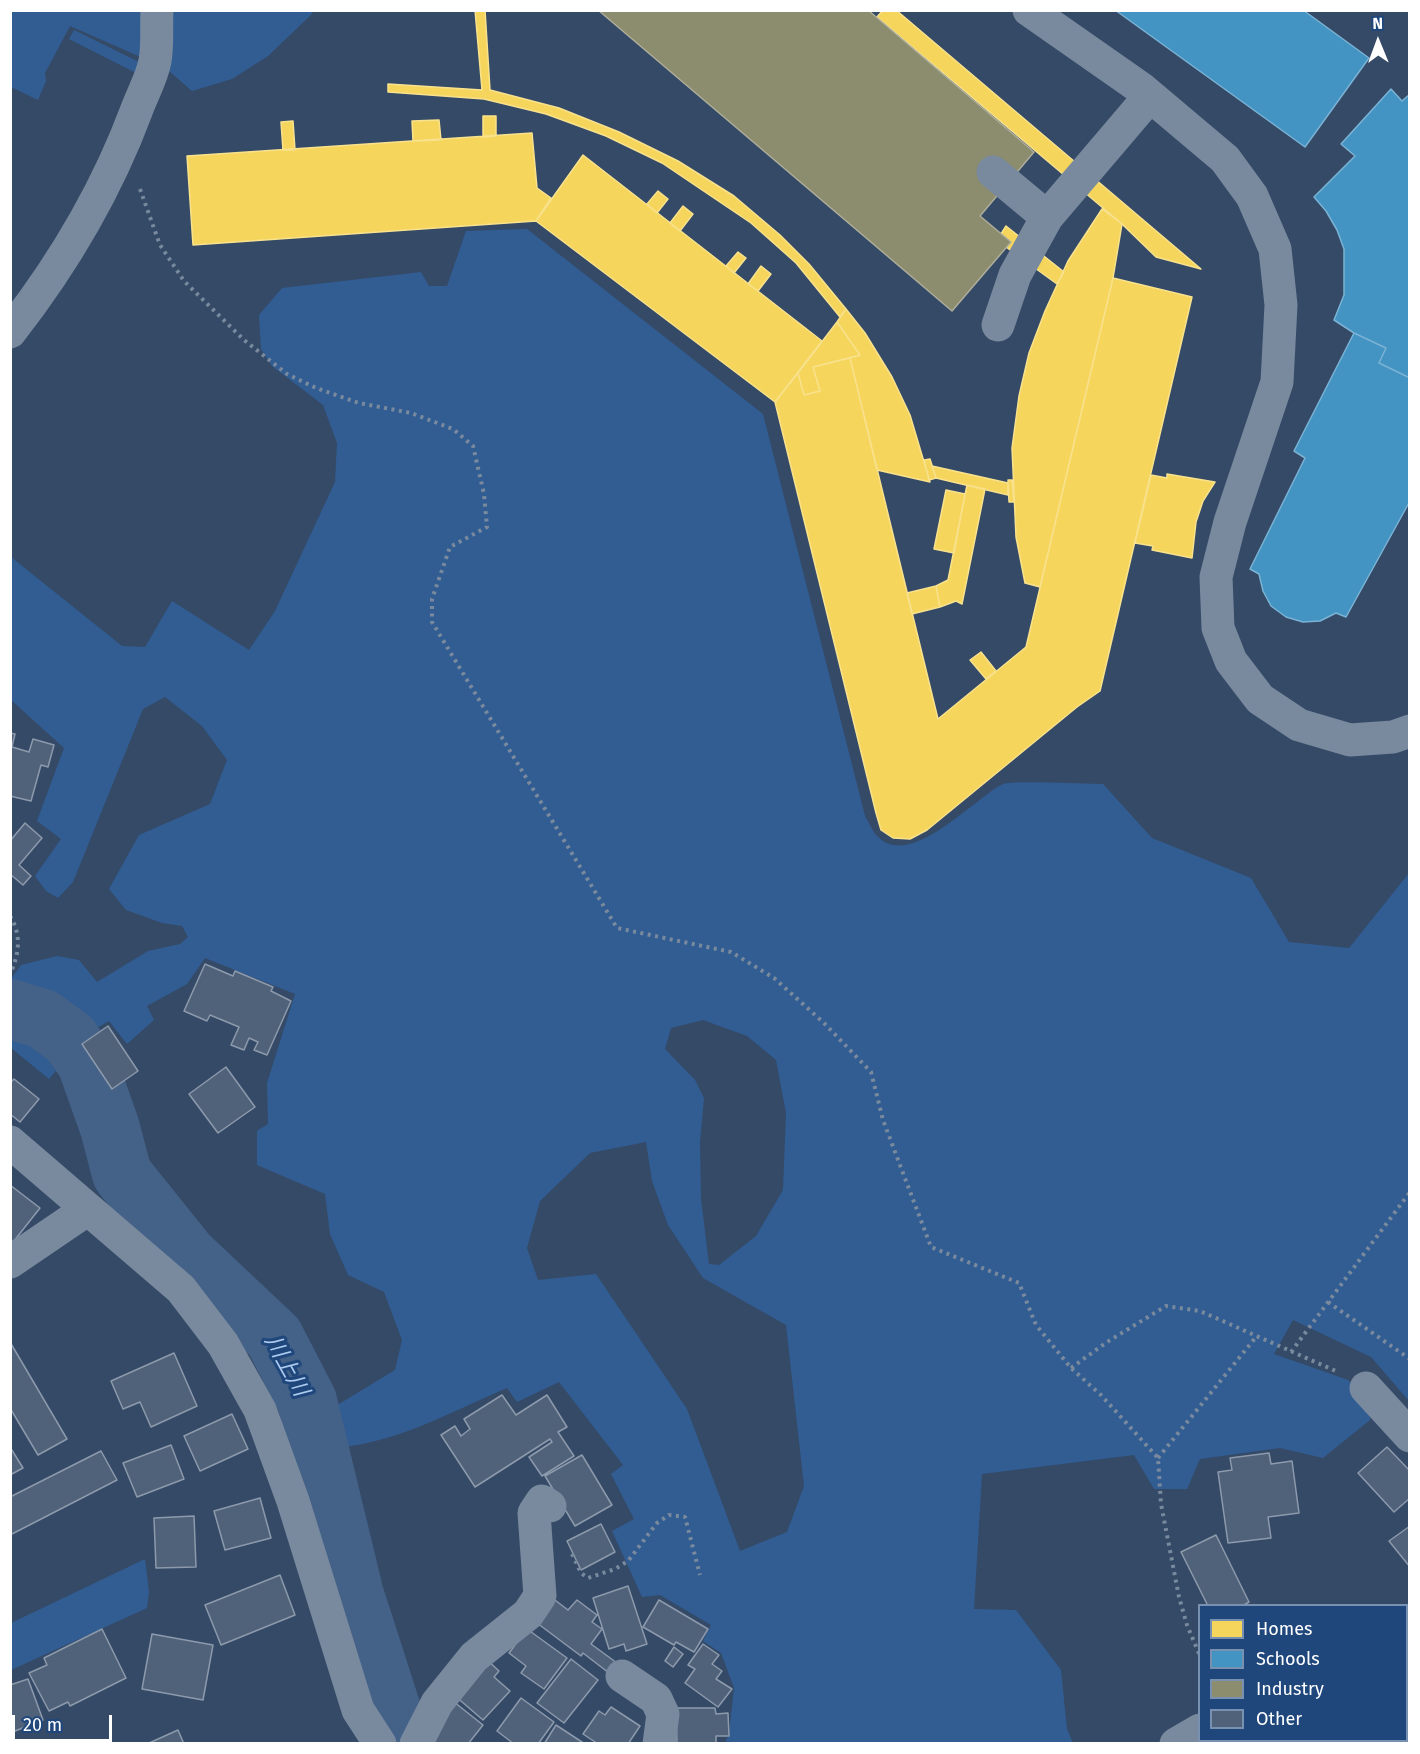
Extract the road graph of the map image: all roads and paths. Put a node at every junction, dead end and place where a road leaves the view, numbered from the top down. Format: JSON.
{"nodes":[{"id":1,"x":157,"y":10,"type":"edge"},
{"id":2,"x":1029,"y":10,"type":"edge"},
{"id":3,"x":1150,"y":96,"type":"junction"},
{"id":4,"x":126,"y":139,"type":"junction"},
{"id":5,"x":993,"y":172,"type":"dead end"},
{"id":6,"x":1047,"y":217,"type":"junction"},
{"id":7,"x":998,"y":325,"type":"dead end"},
{"id":8,"x":10,"y":332,"type":"edge"},
{"id":9,"x":1410,"y":731,"type":"edge"},
{"id":10,"x":10,"y":916,"type":"edge"},
{"id":11,"x":10,"y":974,"type":"edge"},
{"id":12,"x":10,"y":1142,"type":"edge"},
{"id":13,"x":1410,"y":1192,"type":"edge"},
{"id":14,"x":88,"y":1209,"type":"junction"},
{"id":15,"x":10,"y":1263,"type":"edge"},
{"id":16,"x":1328,"y":1302,"type":"junction"},
{"id":17,"x":1256,"y":1337,"type":"junction"},
{"id":18,"x":1291,"y":1352,"type":"junction"},
{"id":19,"x":1410,"y":1359,"type":"edge"},
{"id":20,"x":1326,"y":1367,"type":"dead end"},
{"id":21,"x":1071,"y":1368,"type":"junction"},
{"id":22,"x":1366,"y":1388,"type":"dead end"},
{"id":23,"x":1410,"y":1436,"type":"edge"},
{"id":24,"x":1158,"y":1458,"type":"junction"},
{"id":25,"x":550,"y":1506,"type":"dead end"},
{"id":26,"x":572,"y":1553,"type":"dead end"},
{"id":27,"x":700,"y":1575,"type":"dead end"},
{"id":28,"x":1198,"y":1651,"type":"edge"},
{"id":29,"x":622,"y":1676,"type":"dead end"},
{"id":30,"x":1198,"y":1731,"type":"edge"},
{"id":31,"x":380,"y":1743,"type":"edge"},
{"id":32,"x":416,"y":1743,"type":"edge"},
{"id":33,"x":659,"y":1743,"type":"edge"},
{"id":34,"x":1176,"y":1743,"type":"edge"}],
"edges":[{"from":1,"to":4,"type":"street"},
{"from":2,"to":3,"type":"street"},
{"from":3,"to":6,"type":"street"},
{"from":3,"to":9,"type":"street"},
{"from":4,"to":8,"type":"street"},
{"from":4,"to":21,"type":"path"},
{"from":5,"to":6,"type":"street"},
{"from":6,"to":7,"type":"street"},
{"from":10,"to":11,"type":"path"},
{"from":12,"to":14,"type":"street"},
{"from":13,"to":16,"type":"path"},
{"from":14,"to":15,"type":"street"},
{"from":14,"to":31,"type":"street"},
{"from":16,"to":18,"type":"path"},
{"from":16,"to":19,"type":"path"},
{"from":17,"to":18,"type":"path"},
{"from":17,"to":21,"type":"path"},
{"from":17,"to":24,"type":"path"},
{"from":18,"to":20,"type":"path"},
{"from":21,"to":24,"type":"path"},
{"from":22,"to":23,"type":"street"},
{"from":24,"to":28,"type":"path"},
{"from":25,"to":32,"type":"street"},
{"from":26,"to":27,"type":"path"},
{"from":29,"to":33,"type":"street"},
{"from":30,"to":34,"type":"street"}]}
